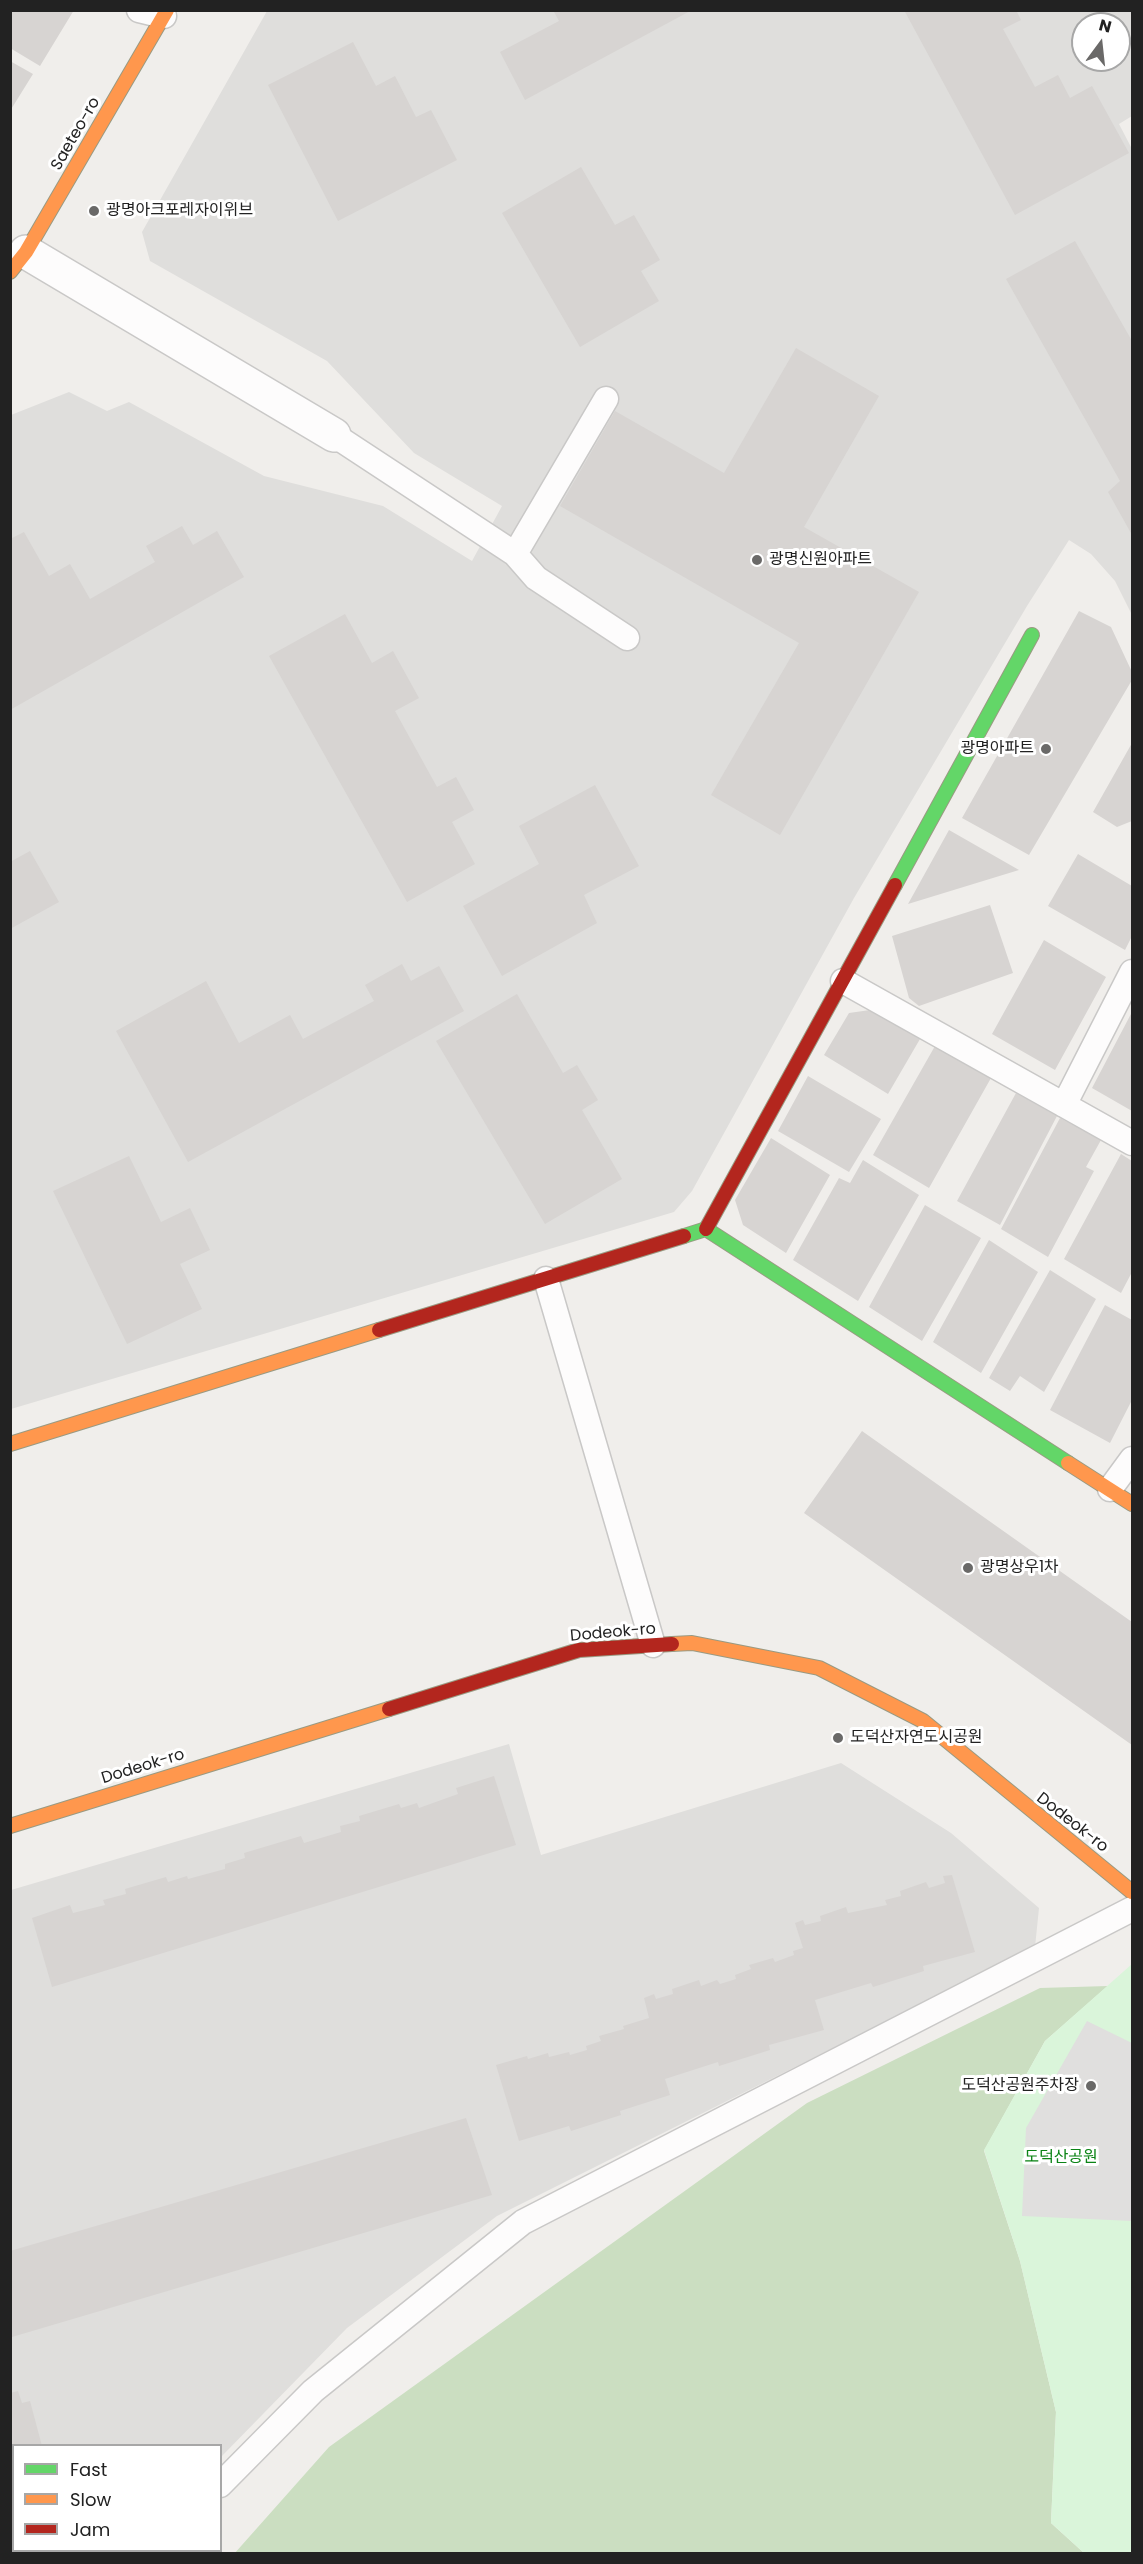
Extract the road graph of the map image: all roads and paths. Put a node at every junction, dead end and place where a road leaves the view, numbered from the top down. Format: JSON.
{"nodes":[{"id":1,"x":139,"y":10,"type":"edge"},
{"id":2,"x":166,"y":14,"type":"edge"},
{"id":3,"x":18,"y":262,"type":"edge"},
{"id":4,"x":606,"y":399,"type":"dead end"},
{"id":5,"x":334,"y":435,"type":"joint"},
{"id":6,"x":515,"y":554,"type":"junction"},
{"id":7,"x":1032,"y":635,"type":"dead end"},
{"id":8,"x":627,"y":638,"type":"dead end"},
{"id":9,"x":1132,"y":972,"type":"edge"},
{"id":10,"x":843,"y":981,"type":"junction"},
{"id":11,"x":1064,"y":1104,"type":"junction"},
{"id":12,"x":1132,"y":1143,"type":"edge"},
{"id":13,"x":706,"y":1229,"type":"junction"},
{"id":14,"x":546,"y":1279,"type":"junction"},
{"id":15,"x":10,"y":1444,"type":"edge"},
{"id":16,"x":1132,"y":1459,"type":"edge"},
{"id":17,"x":1110,"y":1489,"type":"junction"},
{"id":18,"x":1132,"y":1504,"type":"edge"},
{"id":19,"x":653,"y":1645,"type":"junction"},
{"id":20,"x":10,"y":1826,"type":"edge"},
{"id":21,"x":1132,"y":1892,"type":"edge"},
{"id":22,"x":1132,"y":1909,"type":"edge"},
{"id":23,"x":222,"y":2483,"type":"edge"}],
"edges":[{"from":1,"to":2,"type":"lane"},
{"from":2,"to":3,"type":"street","name":"Saeteo-ro"},
{"from":3,"to":5,"type":"street"},
{"from":4,"to":6,"type":"lane"},
{"from":5,"to":6,"type":"lane"},
{"from":6,"to":8,"type":"lane"},
{"from":7,"to":10,"type":"street"},
{"from":9,"to":11,"type":"lane"},
{"from":10,"to":11,"type":"lane"},
{"from":10,"to":13,"type":"street"},
{"from":11,"to":12,"type":"lane"},
{"from":13,"to":14,"type":"street"},
{"from":13,"to":17,"type":"street"},
{"from":14,"to":15,"type":"street"},
{"from":14,"to":19,"type":"lane"},
{"from":16,"to":17,"type":"lane"},
{"from":17,"to":18,"type":"street"},
{"from":19,"to":20,"type":"street","name":"Dodeok-ro"},
{"from":19,"to":21,"type":"street","name":"Dodeok-ro"},
{"from":22,"to":23,"type":"lane"}]}
